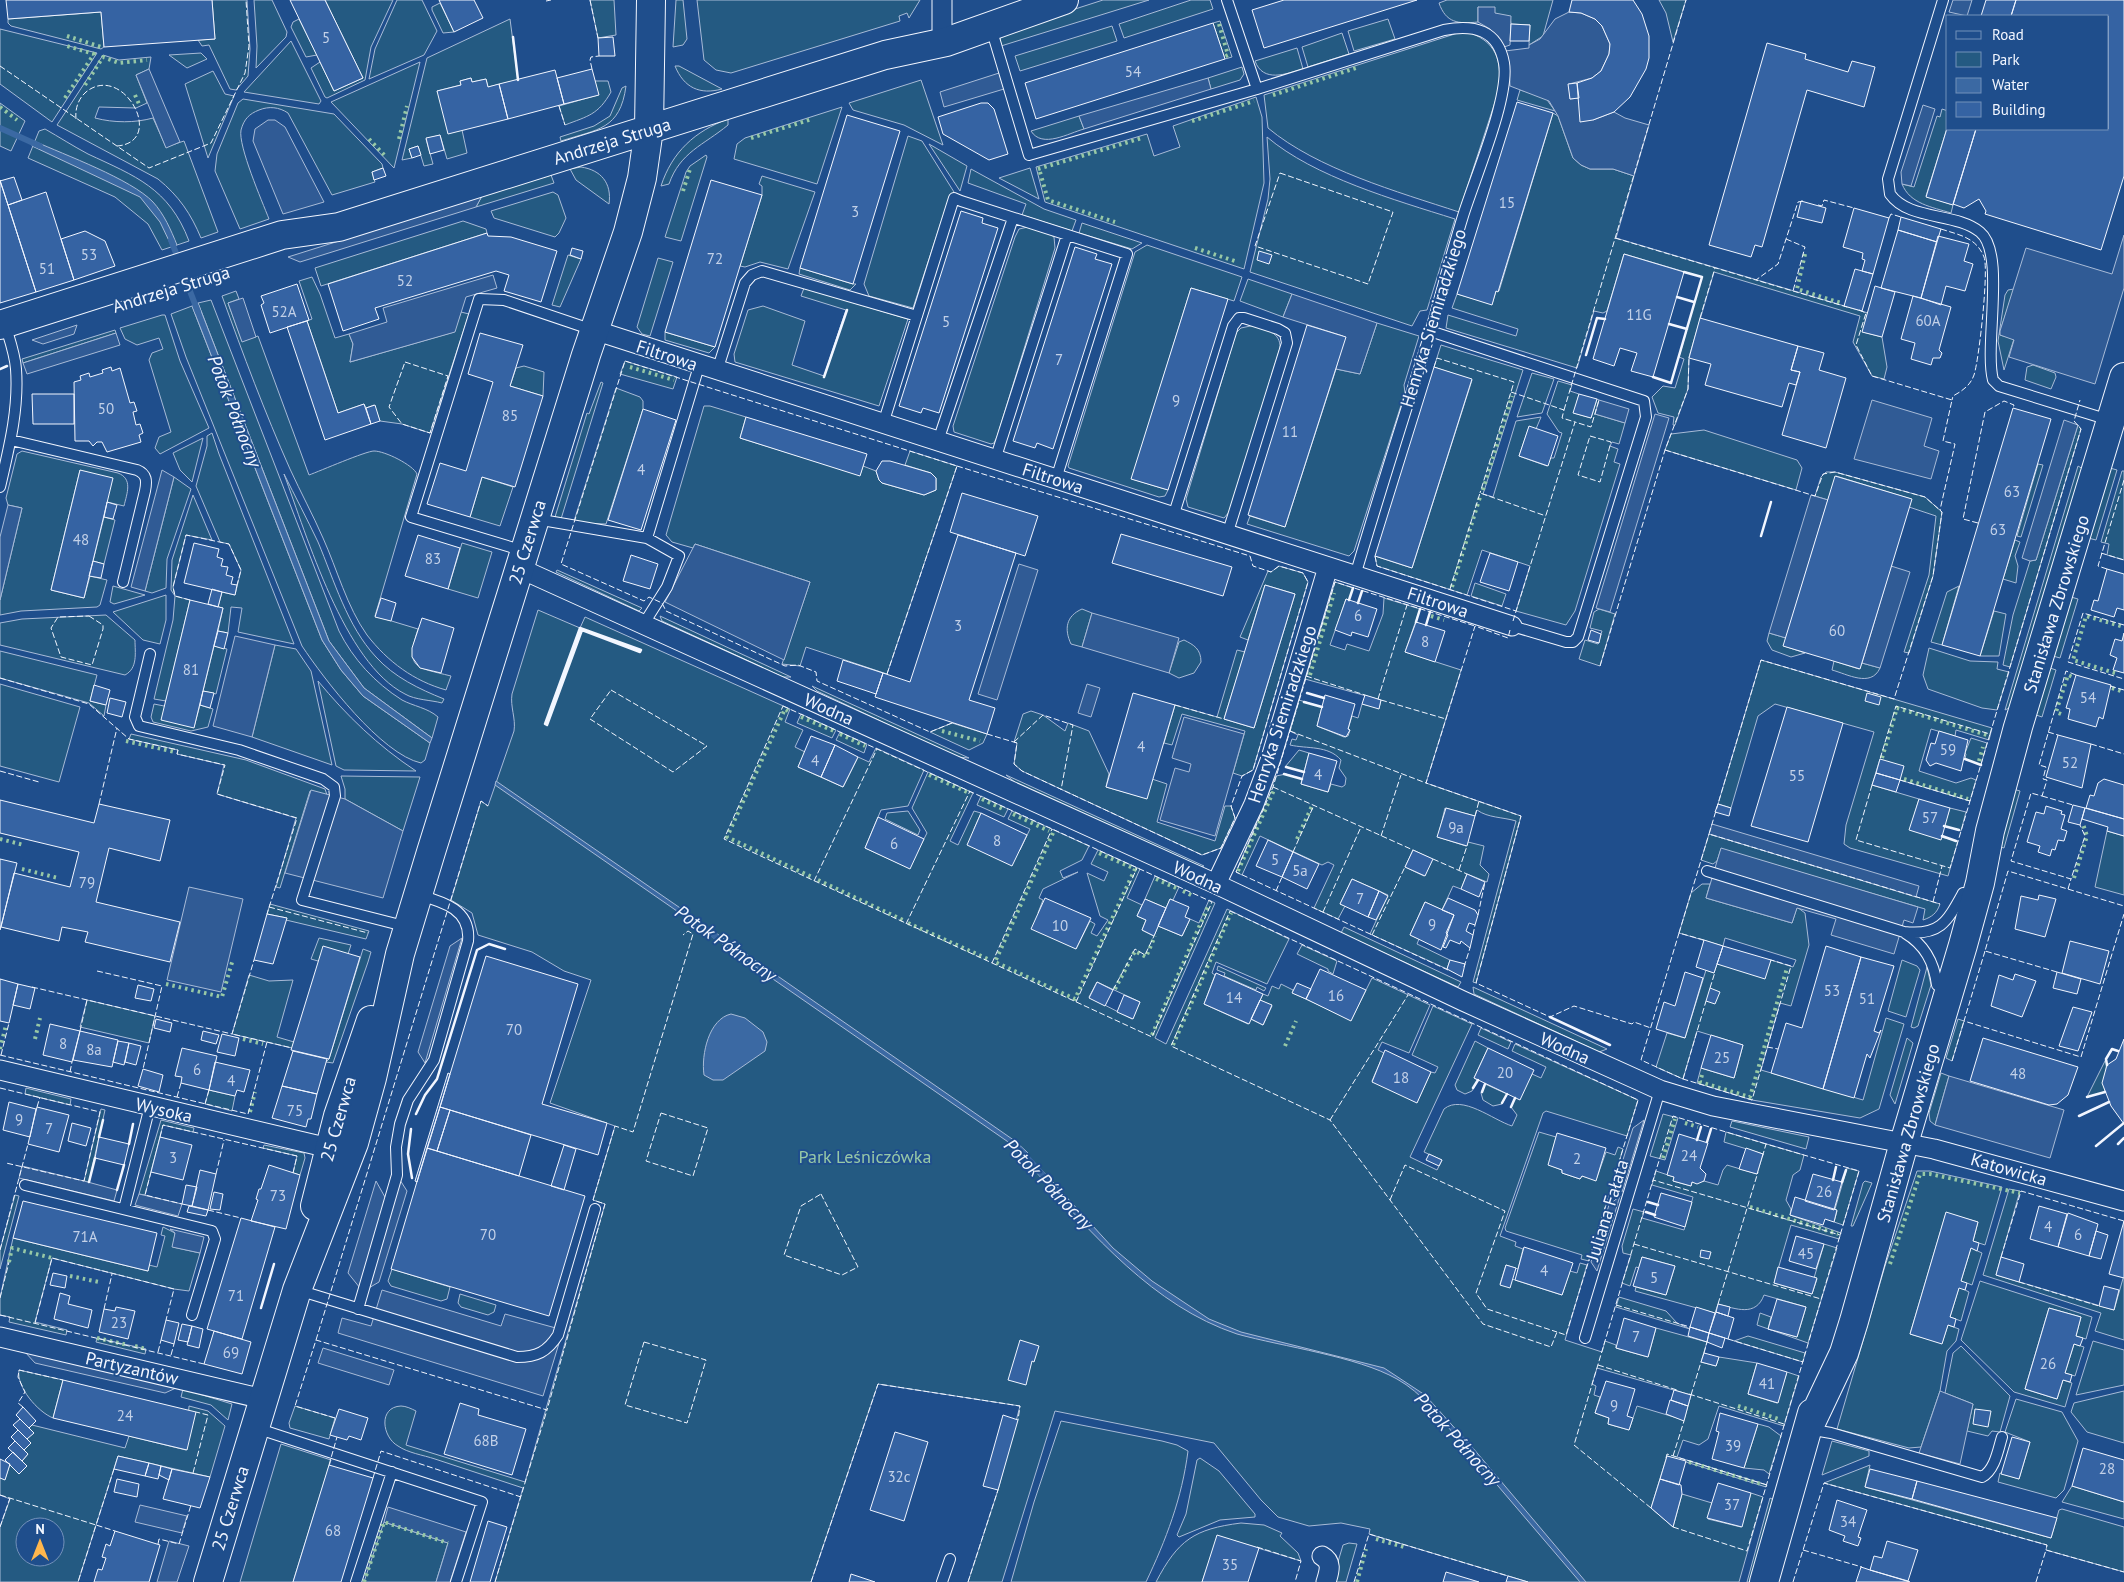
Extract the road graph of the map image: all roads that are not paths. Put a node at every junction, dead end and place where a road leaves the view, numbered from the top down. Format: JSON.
{"nodes":[{"id":1,"x":650,"y":0,"type":"edge"},
{"id":2,"x":942,"y":0,"type":"edge"},
{"id":3,"x":1042,"y":0,"type":"edge"},
{"id":4,"x":1064,"y":0,"type":"edge"},
{"id":5,"x":1227,"y":0,"type":"edge"},
{"id":6,"x":1943,"y":0,"type":"edge"},
{"id":7,"x":989,"y":21,"type":"junction"},
{"id":8,"x":944,"y":36,"type":"junction"},
{"id":9,"x":1257,"y":89,"type":"junction"},
{"id":10,"x":649,"y":129,"type":"junction"},
{"id":11,"x":1012,"y":218,"type":"junction"},
{"id":12,"x":1067,"y":235,"type":"junction"},
{"id":13,"x":917,"y":316,"type":"junction"},
{"id":14,"x":594,"y":330,"type":"junction"},
{"id":15,"x":1430,"y":331,"type":"junction"},
{"id":16,"x":4,"y":334,"type":"edge"},
{"id":17,"x":708,"y":368,"type":"junction"},
{"id":18,"x":2124,"y":377,"type":"edge"},
{"id":19,"x":2111,"y":421,"type":"junction"},
{"id":20,"x":883,"y":424,"type":"junction"},
{"id":21,"x":11,"y":440,"type":"junction"},
{"id":22,"x":938,"y":441,"type":"junction"},
{"id":23,"x":995,"y":460,"type":"junction"},
{"id":24,"x":1056,"y":479,"type":"junction"},
{"id":25,"x":0,"y":487,"type":"edge"},
{"id":26,"x":1173,"y":517,"type":"junction"},
{"id":27,"x":534,"y":519,"type":"junction"},
{"id":28,"x":1227,"y":535,"type":"junction"},
{"id":29,"x":647,"y":538,"type":"junction"},
{"id":30,"x":522,"y":560,"type":"junction"},
{"id":31,"x":1328,"y":567,"type":"junction"},
{"id":32,"x":1355,"y":576,"type":"junction"},
{"id":33,"x":123,"y":582,"type":"dead end"},
{"id":34,"x":643,"y":625,"type":"junction"},
{"id":35,"x":1512,"y":626,"type":"joint"},
{"id":36,"x":150,"y":654,"type":"dead end"},
{"id":37,"x":1990,"y":831,"type":"junction"},
{"id":38,"x":1707,"y":871,"type":"dead end"},
{"id":39,"x":1216,"y":884,"type":"junction"},
{"id":40,"x":1963,"y":893,"type":"junction"},
{"id":41,"x":418,"y":894,"type":"junction"},
{"id":42,"x":408,"y":927,"type":"junction"},
{"id":43,"x":1904,"y":932,"type":"junction"},
{"id":44,"x":400,"y":954,"type":"junction"},
{"id":45,"x":1937,"y":985,"type":"junction"},
{"id":46,"x":0,"y":1070,"type":"edge"},
{"id":47,"x":1660,"y":1090,"type":"junction"},
{"id":48,"x":150,"y":1106,"type":"junction"},
{"id":49,"x":1898,"y":1142,"type":"junction"},
{"id":50,"x":329,"y":1148,"type":"junction"},
{"id":51,"x":25,"y":1185,"type":"dead end"},
{"id":52,"x":2124,"y":1202,"type":"edge"},
{"id":53,"x":596,"y":1208,"type":"dead end"},
{"id":54,"x":124,"y":1209,"type":"junction"},
{"id":55,"x":297,"y":1290,"type":"junction"},
{"id":56,"x":358,"y":1309,"type":"junction"},
{"id":57,"x":192,"y":1315,"type":"dead end"},
{"id":58,"x":0,"y":1337,"type":"edge"},
{"id":59,"x":1585,"y":1338,"type":"dead end"},
{"id":60,"x":263,"y":1399,"type":"junction"},
{"id":61,"x":255,"y":1428,"type":"junction"},
{"id":62,"x":1808,"y":1429,"type":"junction"},
{"id":63,"x":2002,"y":1437,"type":"dead end"},
{"id":64,"x":392,"y":1472,"type":"junction"},
{"id":65,"x":1322,"y":1556,"type":"dead end"},
{"id":66,"x":950,"y":1559,"type":"dead end"},
{"id":67,"x":208,"y":1582,"type":"edge"},
{"id":68,"x":356,"y":1582,"type":"edge"},
{"id":69,"x":456,"y":1582,"type":"edge"},
{"id":70,"x":942,"y":1582,"type":"edge"},
{"id":71,"x":1326,"y":1582,"type":"edge"},
{"id":72,"x":1764,"y":1582,"type":"edge"}],
"edges":[{"from":1,"to":10,"type":"street","name":"25 Czerwca"},
{"from":2,"to":8,"type":"street"},
{"from":3,"to":7,"type":"street","name":"Andrzeja Struga"},
{"from":4,"to":7,"type":"street","name":"Andrzeja Struga"},
{"from":5,"to":9,"type":"lane"},
{"from":6,"to":19,"type":"lane"},
{"from":7,"to":8,"type":"street","name":"Andrzeja Struga"},
{"from":7,"to":9,"type":"lane"},
{"from":8,"to":10,"type":"street","name":"Andrzeja Struga"},
{"from":9,"to":15,"type":"lane","name":"Henryka Siemiradzkiego"},
{"from":10,"to":14,"type":"street","name":"25 Czerwca"},
{"from":10,"to":16,"type":"street","name":"Andrzeja Struga"},
{"from":11,"to":12,"type":"lane"},
{"from":11,"to":13,"type":"lane"},
{"from":11,"to":22,"type":"lane"},
{"from":12,"to":23,"type":"lane"},
{"from":12,"to":24,"type":"lane"},
{"from":13,"to":17,"type":"lane"},
{"from":13,"to":20,"type":"lane"},
{"from":14,"to":17,"type":"street","name":"Filtrowa"},
{"from":14,"to":27,"type":"street","name":"25 Czerwca"},
{"from":14,"to":30,"type":"lane"},
{"from":15,"to":32,"type":"lane","name":"Henryka Siemiradzkiego"},
{"from":15,"to":35,"type":"lane"},
{"from":16,"to":21,"type":"lane"},
{"from":17,"to":20,"type":"street","name":"Filtrowa"},
{"from":17,"to":29,"type":"lane"},
{"from":18,"to":19,"type":"street","name":"Stanisława Zbrowskiego"},
{"from":19,"to":37,"type":"street","name":"Stanisława Zbrowskiego"},
{"from":20,"to":22,"type":"street","name":"Filtrowa"},
{"from":21,"to":25,"type":"lane"},
{"from":21,"to":33,"type":"lane"},
{"from":22,"to":23,"type":"street","name":"Filtrowa"},
{"from":23,"to":24,"type":"street","name":"Filtrowa"},
{"from":24,"to":26,"type":"street","name":"Filtrowa"},
{"from":26,"to":28,"type":"street","name":"Filtrowa"},
{"from":26,"to":28,"type":"lane"},
{"from":27,"to":29,"type":"lane"},
{"from":27,"to":30,"type":"street","name":"25 Czerwca"},
{"from":28,"to":31,"type":"street","name":"Filtrowa"},
{"from":29,"to":34,"type":"lane"},
{"from":30,"to":34,"type":"street","name":"Wodna"},
{"from":30,"to":41,"type":"street","name":"25 Czerwca"},
{"from":31,"to":32,"type":"street","name":"Filtrowa"},
{"from":31,"to":39,"type":"street","name":"Henryka Siemiradzkiego"},
{"from":32,"to":35,"type":"street","name":"Filtrowa"},
{"from":34,"to":39,"type":"street","name":"Wodna"},
{"from":36,"to":42,"type":"lane"},
{"from":37,"to":40,"type":"street","name":"Stanisława Zbrowskiego"},
{"from":37,"to":49,"type":"street","name":"Stanisława Zbrowskiego"},
{"from":38,"to":43,"type":"lane"},
{"from":39,"to":47,"type":"street","name":"Wodna"},
{"from":40,"to":43,"type":"lane"},
{"from":40,"to":45,"type":"street","name":"Stanisława Zbrowskiego"},
{"from":41,"to":42,"type":"street","name":"25 Czerwca"},
{"from":41,"to":56,"type":"lane"},
{"from":42,"to":44,"type":"street","name":"25 Czerwca"},
{"from":43,"to":45,"type":"lane"},
{"from":44,"to":50,"type":"street","name":"25 Czerwca"},
{"from":44,"to":55,"type":"street","name":"25 Czerwca"},
{"from":45,"to":49,"type":"street","name":"Stanisława Zbrowskiego"},
{"from":46,"to":48,"type":"street","name":"Wysoka"},
{"from":47,"to":49,"type":"street","name":"Wodna"},
{"from":47,"to":59,"type":"lane","name":"Juliana Fałata"},
{"from":48,"to":50,"type":"street","name":"Wysoka"},
{"from":48,"to":54,"type":"lane"},
{"from":49,"to":52,"type":"street","name":"Katowicka"},
{"from":49,"to":62,"type":"street","name":"Stanisława Zbrowskiego"},
{"from":50,"to":55,"type":"street","name":"25 Czerwca"},
{"from":51,"to":54,"type":"lane"},
{"from":53,"to":56,"type":"lane"},
{"from":54,"to":57,"type":"lane"},
{"from":55,"to":56,"type":"lane"},
{"from":55,"to":60,"type":"street","name":"25 Czerwca"},
{"from":58,"to":60,"type":"street","name":"Partyzantów"},
{"from":60,"to":61,"type":"street","name":"25 Czerwca"},
{"from":61,"to":64,"type":"lane"},
{"from":61,"to":67,"type":"street","name":"25 Czerwca"},
{"from":62,"to":63,"type":"lane"},
{"from":62,"to":72,"type":"street","name":"Stanisława Zbrowskiego"},
{"from":64,"to":68,"type":"lane"},
{"from":64,"to":69,"type":"lane"},
{"from":65,"to":71,"type":"street"},
{"from":66,"to":70,"type":"lane"}]}
